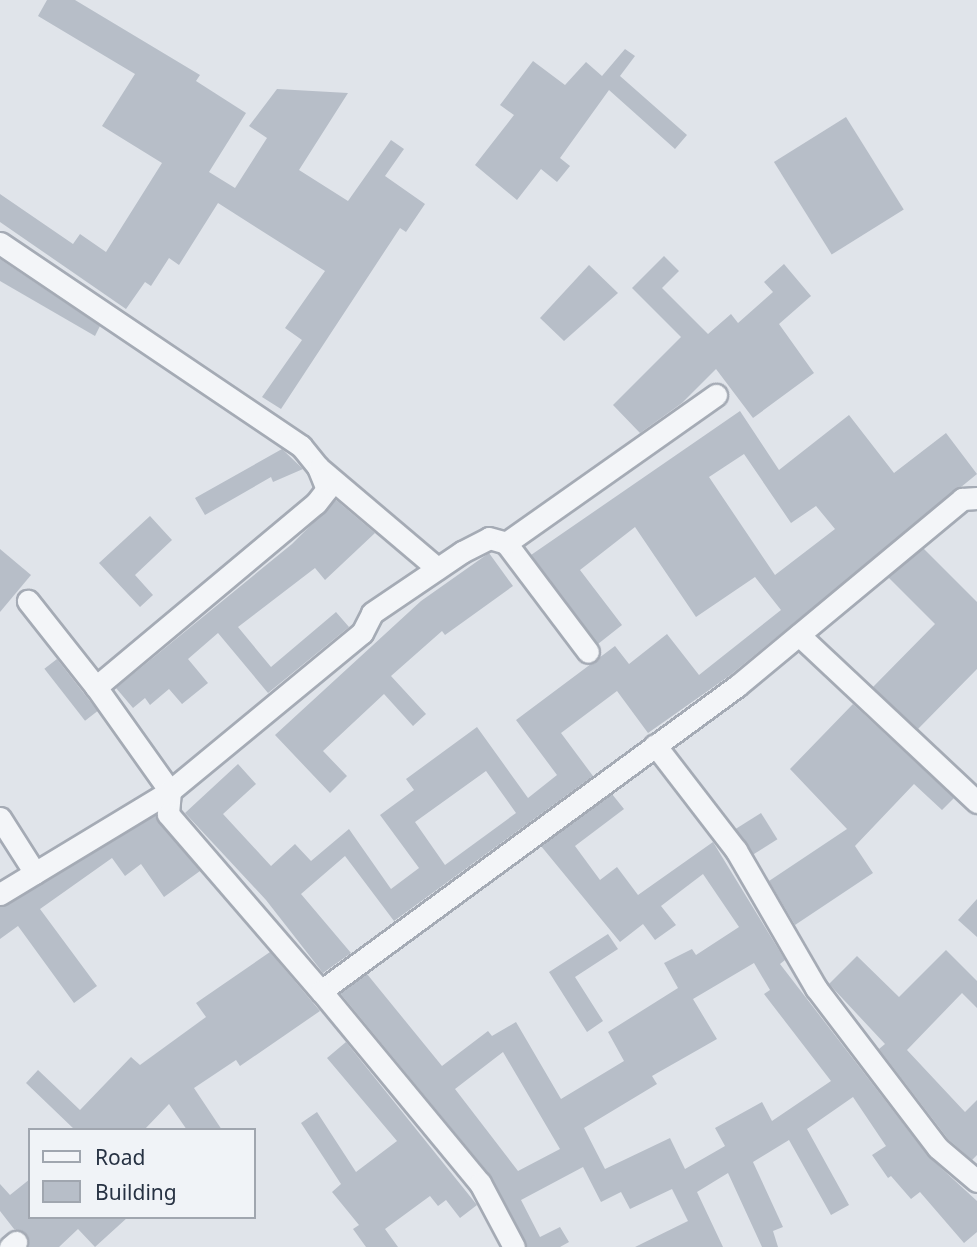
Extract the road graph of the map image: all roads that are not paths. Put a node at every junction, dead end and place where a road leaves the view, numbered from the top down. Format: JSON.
{"nodes":[{"id":1,"x":0,"y":243,"type":"edge"},
{"id":2,"x":716,"y":395,"type":"dead end"},
{"id":3,"x":318,"y":467,"type":"junction"},
{"id":4,"x":977,"y":498,"type":"edge"},
{"id":5,"x":506,"y":543,"type":"junction"},
{"id":6,"x":437,"y":568,"type":"junction"},
{"id":7,"x":28,"y":601,"type":"dead end"},
{"id":8,"x":799,"y":635,"type":"junction"},
{"id":9,"x":588,"y":652,"type":"dead end"},
{"id":10,"x":96,"y":687,"type":"junction"},
{"id":11,"x":655,"y":746,"type":"junction"},
{"id":12,"x":170,"y":791,"type":"junction"},
{"id":13,"x":977,"y":802,"type":"edge"},
{"id":14,"x":0,"y":818,"type":"edge"},
{"id":15,"x":35,"y":873,"type":"junction"},
{"id":16,"x":0,"y":894,"type":"edge"},
{"id":17,"x":321,"y":991,"type":"junction"},
{"id":18,"x":977,"y":1181,"type":"edge"},
{"id":19,"x":514,"y":1247,"type":"edge"}],
"edges":[{"from":1,"to":3,"type":"street"},
{"from":2,"to":5,"type":"street"},
{"from":3,"to":6,"type":"street"},
{"from":3,"to":10,"type":"street"},
{"from":4,"to":8,"type":"street"},
{"from":5,"to":6,"type":"street"},
{"from":5,"to":9,"type":"street"},
{"from":6,"to":12,"type":"street"},
{"from":7,"to":10,"type":"street"},
{"from":8,"to":11,"type":"street"},
{"from":8,"to":13,"type":"street"},
{"from":10,"to":12,"type":"street"},
{"from":11,"to":17,"type":"street"},
{"from":11,"to":18,"type":"street"},
{"from":12,"to":15,"type":"street"},
{"from":12,"to":17,"type":"street"},
{"from":14,"to":15,"type":"street"},
{"from":15,"to":16,"type":"street"},
{"from":17,"to":19,"type":"street"}]}
